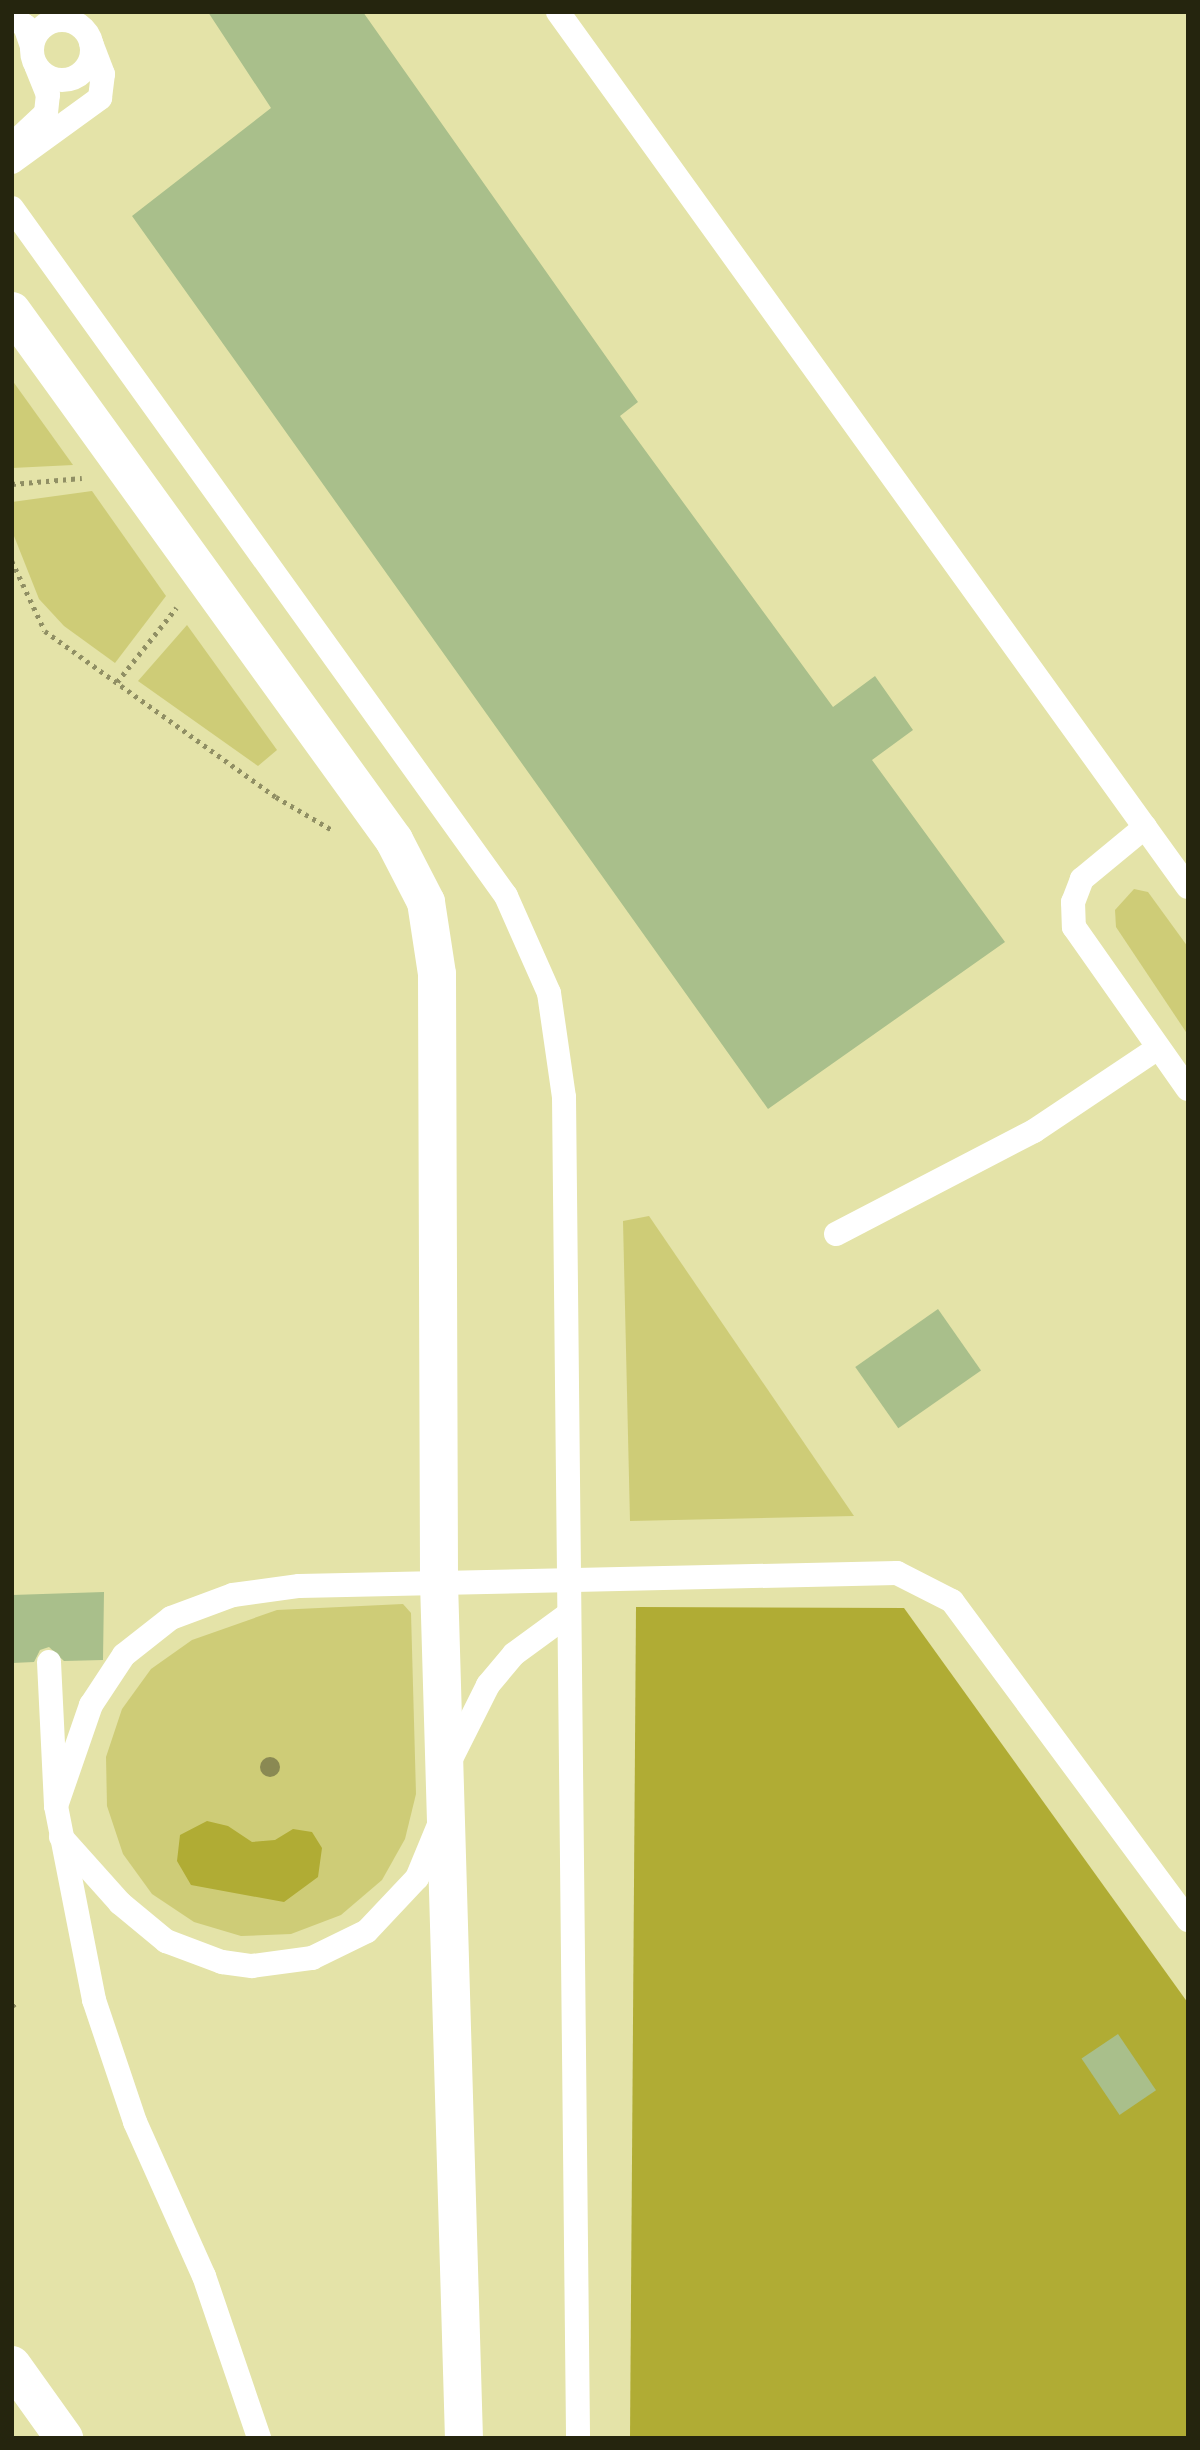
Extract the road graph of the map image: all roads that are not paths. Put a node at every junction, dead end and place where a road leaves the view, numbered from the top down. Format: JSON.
{"nodes":[{"id":1,"x":558,"y":12,"type":"edge"},
{"id":2,"x":12,"y":17,"type":"edge"},
{"id":3,"x":80,"y":27,"type":"edge"},
{"id":4,"x":34,"y":56,"type":"junction"},
{"id":5,"x":12,"y":144,"type":"edge"},
{"id":6,"x":12,"y":162,"type":"edge"},
{"id":7,"x":12,"y":208,"type":"edge"},
{"id":8,"x":12,"y":311,"type":"edge"},
{"id":9,"x":1145,"y":827,"type":"junction"},
{"id":10,"x":1188,"y":887,"type":"edge"},
{"id":11,"x":1158,"y":1048,"type":"junction"},
{"id":12,"x":1188,"y":1089,"type":"edge"},
{"id":13,"x":836,"y":1234,"type":"dead end"},
{"id":14,"x":566,"y":1579,"type":"junction"},
{"id":15,"x":439,"y":1582,"type":"junction"},
{"id":16,"x":566,"y":1616,"type":"junction"},
{"id":17,"x":49,"y":1662,"type":"dead end"},
{"id":18,"x":446,"y":1788,"type":"junction"},
{"id":19,"x":56,"y":1806,"type":"junction"},
{"id":20,"x":60,"y":1836,"type":"junction"},
{"id":21,"x":1188,"y":1920,"type":"edge"},
{"id":22,"x":12,"y":2365,"type":"edge"},
{"id":23,"x":64,"y":2438,"type":"edge"},
{"id":24,"x":259,"y":2438,"type":"edge"},
{"id":25,"x":464,"y":2438,"type":"edge"},
{"id":26,"x":578,"y":2438,"type":"edge"}],
"edges":[{"from":1,"to":9,"type":"lane"},
{"from":2,"to":4,"type":"lane"},
{"from":3,"to":4,"type":"lane"},
{"from":3,"to":4,"type":"lane"},
{"from":3,"to":6,"type":"lane"},
{"from":4,"to":5,"type":"lane"},
{"from":7,"to":14,"type":"lane"},
{"from":8,"to":15,"type":"street"},
{"from":9,"to":10,"type":"lane"},
{"from":9,"to":11,"type":"lane"},
{"from":11,"to":12,"type":"lane"},
{"from":11,"to":13,"type":"lane"},
{"from":14,"to":15,"type":"lane"},
{"from":14,"to":16,"type":"lane"},
{"from":14,"to":21,"type":"lane"},
{"from":15,"to":18,"type":"street"},
{"from":15,"to":19,"type":"lane"},
{"from":16,"to":18,"type":"lane"},
{"from":16,"to":26,"type":"lane"},
{"from":17,"to":19,"type":"lane"},
{"from":18,"to":20,"type":"lane"},
{"from":18,"to":25,"type":"street"},
{"from":19,"to":20,"type":"lane"},
{"from":20,"to":24,"type":"lane"},
{"from":22,"to":23,"type":"street"}]}
